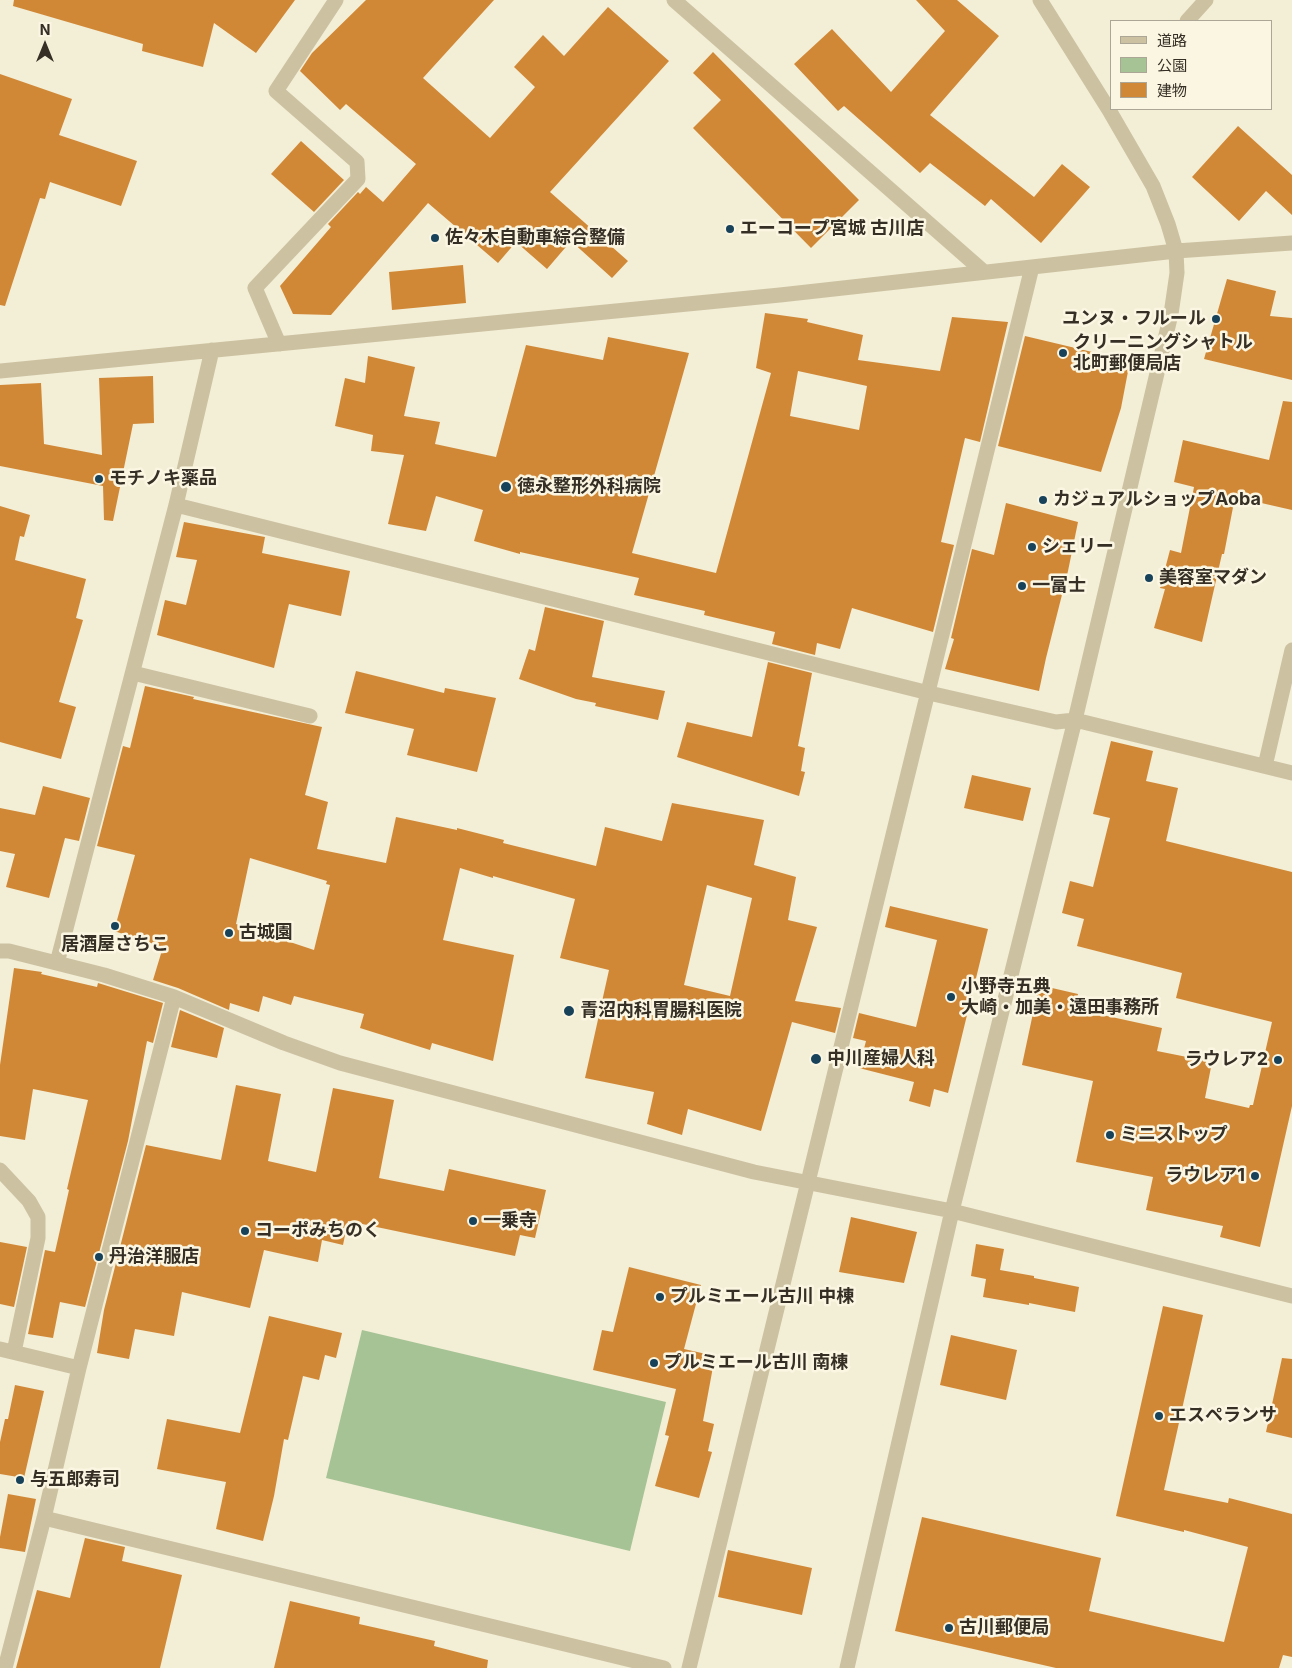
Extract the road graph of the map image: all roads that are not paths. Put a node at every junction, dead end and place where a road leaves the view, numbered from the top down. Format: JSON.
{"nodes":[{"id":1,"x":336,"y":0,"type":"edge"},
{"id":2,"x":674,"y":0,"type":"edge"},
{"id":3,"x":1040,"y":0,"type":"edge"},
{"id":4,"x":1206,"y":0,"type":"edge"},
{"id":5,"x":1188,"y":20,"type":"edge"},
{"id":6,"x":1110,"y":109,"type":"edge"},
{"id":7,"x":1111,"y":110,"type":"edge"},
{"id":8,"x":1292,"y":243,"type":"edge"},
{"id":9,"x":1176,"y":251,"type":"junction"},
{"id":10,"x":1032,"y":267,"type":"junction"},
{"id":11,"x":984,"y":272,"type":"junction"},
{"id":12,"x":279,"y":344,"type":"junction"},
{"id":13,"x":212,"y":350,"type":"junction"},
{"id":14,"x":0,"y":371,"type":"edge"},
{"id":15,"x":176,"y":505,"type":"junction"},
{"id":16,"x":1292,"y":650,"type":"edge"},
{"id":17,"x":132,"y":673,"type":"junction"},
{"id":18,"x":929,"y":692,"type":"junction"},
{"id":19,"x":310,"y":716,"type":"dead end"},
{"id":20,"x":1075,"y":720,"type":"junction"},
{"id":21,"x":1265,"y":766,"type":"junction"},
{"id":22,"x":1292,"y":773,"type":"edge"},
{"id":23,"x":0,"y":950,"type":"edge"},
{"id":24,"x":57,"y":963,"type":"junction"},
{"id":25,"x":174,"y":998,"type":"junction"},
{"id":26,"x":0,"y":1170,"type":"edge"},
{"id":27,"x":808,"y":1182,"type":"junction"},
{"id":28,"x":952,"y":1210,"type":"junction"},
{"id":29,"x":1292,"y":1296,"type":"edge"},
{"id":30,"x":7,"y":1351,"type":"edge"},
{"id":31,"x":79,"y":1368,"type":"junction"},
{"id":32,"x":44,"y":1518,"type":"junction"},
{"id":33,"x":5,"y":1668,"type":"edge"},
{"id":34,"x":664,"y":1668,"type":"edge"},
{"id":35,"x":689,"y":1668,"type":"edge"},
{"id":36,"x":848,"y":1668,"type":"edge"}],
"edges":[{"from":1,"to":12,"type":"street"},
{"from":2,"to":11,"type":"street"},
{"from":3,"to":6,"type":"street"},
{"from":4,"to":5,"type":"street"},
{"from":7,"to":9,"type":"street"},
{"from":8,"to":9,"type":"street"},
{"from":9,"to":10,"type":"street"},
{"from":9,"to":20,"type":"street"},
{"from":10,"to":11,"type":"street"},
{"from":10,"to":18,"type":"street"},
{"from":11,"to":12,"type":"street"},
{"from":12,"to":13,"type":"street"},
{"from":13,"to":14,"type":"street"},
{"from":13,"to":15,"type":"street"},
{"from":15,"to":17,"type":"street"},
{"from":15,"to":18,"type":"street"},
{"from":16,"to":21,"type":"street"},
{"from":17,"to":19,"type":"street"},
{"from":17,"to":24,"type":"street"},
{"from":18,"to":20,"type":"street"},
{"from":18,"to":27,"type":"street"},
{"from":20,"to":21,"type":"street"},
{"from":20,"to":28,"type":"street"},
{"from":21,"to":22,"type":"street"},
{"from":23,"to":24,"type":"street"},
{"from":24,"to":25,"type":"street"},
{"from":25,"to":27,"type":"street"},
{"from":25,"to":31,"type":"street"},
{"from":26,"to":30,"type":"street"},
{"from":27,"to":28,"type":"street"},
{"from":27,"to":35,"type":"street"},
{"from":28,"to":29,"type":"street"},
{"from":28,"to":36,"type":"street"},
{"from":30,"to":31,"type":"street"},
{"from":31,"to":32,"type":"street"},
{"from":32,"to":33,"type":"street"},
{"from":32,"to":34,"type":"street"}]}
